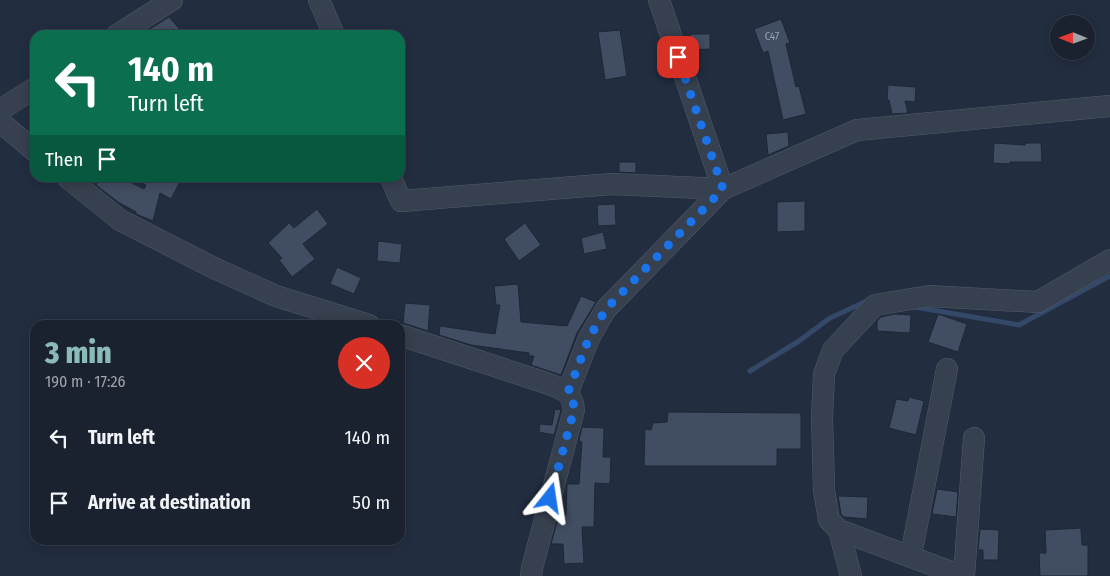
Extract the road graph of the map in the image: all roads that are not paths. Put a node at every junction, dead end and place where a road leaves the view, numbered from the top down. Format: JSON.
{"nodes":[{"id":1,"x":172,"y":0,"type":"edge"},
{"id":2,"x":319,"y":0,"type":"edge"},
{"id":3,"x":659,"y":0,"type":"edge"},
{"id":4,"x":125,"y":30,"type":"edge"},
{"id":5,"x":332,"y":30,"type":"edge"},
{"id":6,"x":30,"y":91,"type":"edge"},
{"id":7,"x":1110,"y":106,"type":"edge"},
{"id":8,"x":0,"y":110,"type":"edge"},
{"id":9,"x":0,"y":122,"type":"edge"},
{"id":10,"x":30,"y":147,"type":"edge"},
{"id":11,"x":73,"y":182,"type":"edge"},
{"id":12,"x":393,"y":182,"type":"edge"},
{"id":13,"x":723,"y":189,"type":"junction"},
{"id":14,"x":1110,"y":260,"type":"edge"},
{"id":15,"x":353,"y":320,"type":"edge"},
{"id":16,"x":405,"y":337,"type":"edge"},
{"id":17,"x":947,"y":369,"type":"dead end"},
{"id":18,"x":568,"y":392,"type":"junction"},
{"id":19,"x":974,"y":438,"type":"dead end"},
{"id":20,"x":838,"y":530,"type":"junction"},
{"id":21,"x":911,"y":555,"type":"junction"},
{"id":22,"x":531,"y":576,"type":"edge"},
{"id":23,"x":851,"y":576,"type":"edge"},
{"id":24,"x":963,"y":576,"type":"edge"}],
"edges":[{"from":1,"to":4,"type":"street"},
{"from":2,"to":5,"type":"street"},
{"from":3,"to":13,"type":"street"},
{"from":6,"to":8,"type":"street"},
{"from":7,"to":13,"type":"street"},
{"from":9,"to":10,"type":"street"},
{"from":11,"to":15,"type":"street"},
{"from":12,"to":13,"type":"street"},
{"from":13,"to":18,"type":"street"},
{"from":14,"to":20,"type":"street"},
{"from":16,"to":18,"type":"street"},
{"from":17,"to":21,"type":"street"},
{"from":18,"to":22,"type":"street"},
{"from":19,"to":24,"type":"street"},
{"from":20,"to":21,"type":"street"},
{"from":20,"to":23,"type":"street"},
{"from":21,"to":24,"type":"street"}]}
